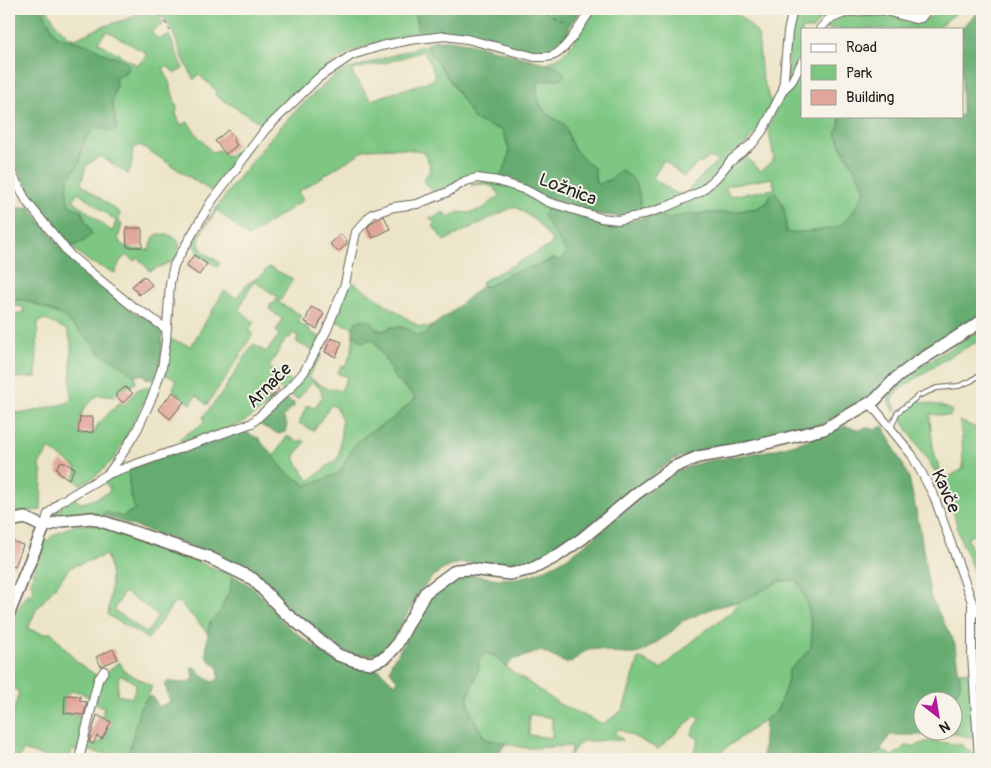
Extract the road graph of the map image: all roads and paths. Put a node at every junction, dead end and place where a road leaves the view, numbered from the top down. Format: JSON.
{"nodes":[{"id":1,"x":155,"y":9,"type":"edge"},
{"id":2,"x":542,"y":9,"type":"edge"},
{"id":3,"x":592,"y":9,"type":"edge"},
{"id":4,"x":793,"y":9,"type":"edge"},
{"id":5,"x":927,"y":10,"type":"edge"},
{"id":6,"x":821,"y":28,"type":"edge"},
{"id":7,"x":576,"y":30,"type":"junction"},
{"id":8,"x":170,"y":31,"type":"dead end"},
{"id":9,"x":801,"y":64,"type":"edge"},
{"id":10,"x":783,"y":90,"type":"junction"},
{"id":11,"x":9,"y":168,"type":"edge"},
{"id":12,"x":345,"y":284,"type":"joint"},
{"id":13,"x":982,"y":322,"type":"edge"},
{"id":14,"x":166,"y":329,"type":"junction"},
{"id":15,"x":982,"y":373,"type":"edge"},
{"id":16,"x":870,"y":404,"type":"junction"},
{"id":17,"x":891,"y":429,"type":"junction"},
{"id":18,"x":108,"y":474,"type":"junction"},
{"id":19,"x":9,"y":521,"type":"edge"},
{"id":20,"x":44,"y":527,"type":"junction"},
{"id":21,"x":972,"y":602,"type":"junction"},
{"id":22,"x":9,"y":613,"type":"edge"},
{"id":23,"x":982,"y":617,"type":"edge"},
{"id":24,"x":104,"y":671,"type":"dead end"},
{"id":25,"x":980,"y":754,"type":"edge"},
{"id":26,"x":79,"y":759,"type":"edge"}],
"edges":[{"from":1,"to":8,"type":"path"},
{"from":2,"to":7,"type":"path"},
{"from":3,"to":7,"type":"street"},
{"from":4,"to":10,"type":"street","name":"Ložnica"},
{"from":5,"to":6,"type":"street"},
{"from":7,"to":14,"type":"street","name":"Arnače"},
{"from":9,"to":10,"type":"street","name":"Ložnica"},
{"from":10,"to":12,"type":"street","name":"Ložnica"},
{"from":11,"to":14,"type":"street"},
{"from":12,"to":18,"type":"street","name":"Arnače"},
{"from":13,"to":16,"type":"street"},
{"from":14,"to":18,"type":"street","name":"Arnače"},
{"from":15,"to":17,"type":"lane"},
{"from":16,"to":17,"type":"street","name":"Kavče"},
{"from":16,"to":20,"type":"street"},
{"from":17,"to":21,"type":"street","name":"Kavče"},
{"from":18,"to":20,"type":"street","name":"Arnače"},
{"from":19,"to":20,"type":"street"},
{"from":20,"to":22,"type":"street"},
{"from":21,"to":23,"type":"street","name":"Kavče"},
{"from":21,"to":25,"type":"street","name":"Kavče"},
{"from":24,"to":26,"type":"street"}]}
